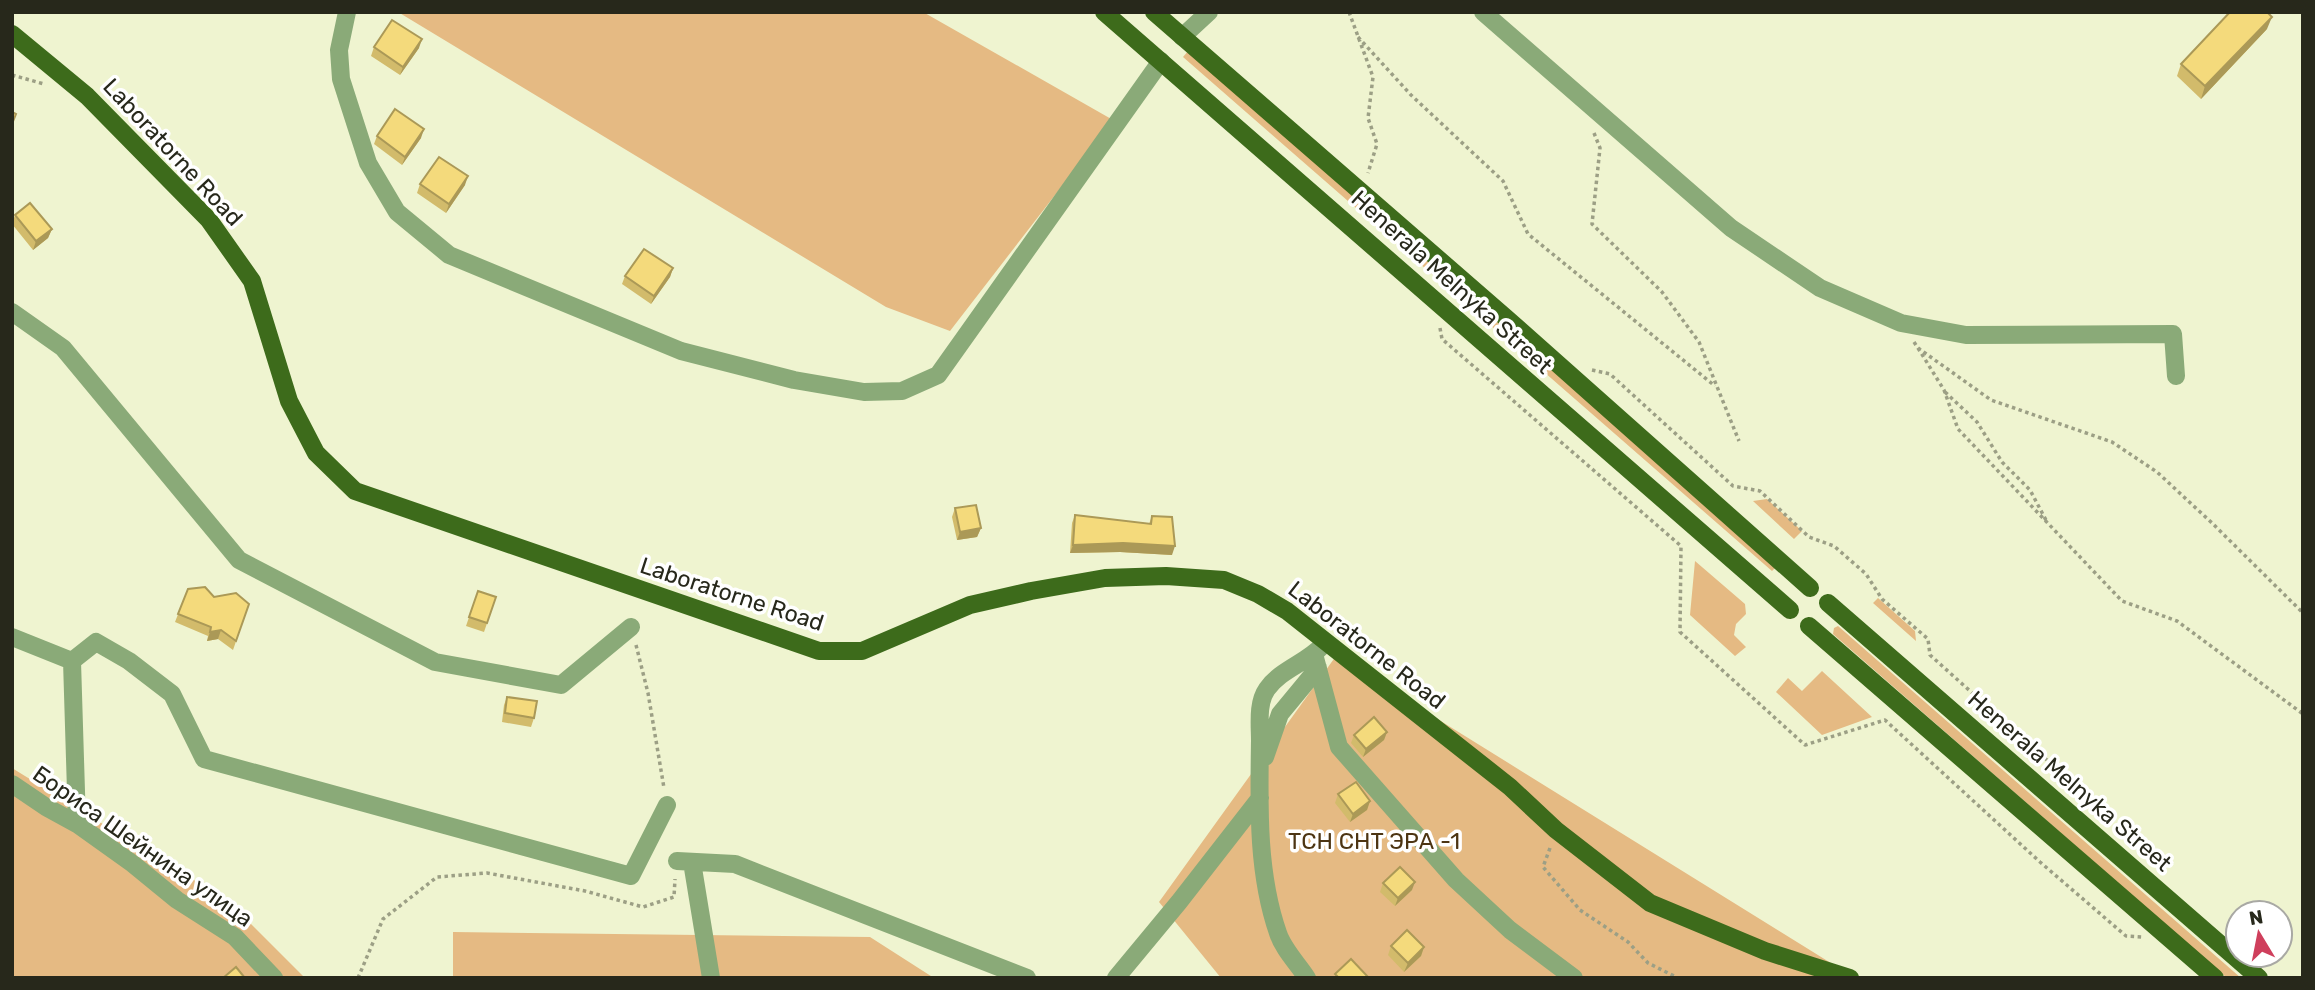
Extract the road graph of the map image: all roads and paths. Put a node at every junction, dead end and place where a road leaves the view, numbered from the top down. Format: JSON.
{"nodes":[{"id":1,"x":347,"y":12,"type":"edge"},
{"id":2,"x":1104,"y":12,"type":"edge"},
{"id":3,"x":1154,"y":12,"type":"edge"},
{"id":4,"x":1209,"y":12,"type":"edge"},
{"id":5,"x":1349,"y":12,"type":"edge"},
{"id":6,"x":1483,"y":12,"type":"edge"},
{"id":7,"x":12,"y":34,"type":"edge"},
{"id":8,"x":1182,"y":37,"type":"junction"},
{"id":9,"x":1359,"y":37,"type":"junction"},
{"id":10,"x":1161,"y":61,"type":"junction"},
{"id":11,"x":1582,"y":98,"type":"junction"},
{"id":12,"x":1368,"y":173,"type":"dead end"},
{"id":13,"x":1435,"y":301,"type":"junction"},
{"id":14,"x":12,"y":312,"type":"edge"},
{"id":15,"x":1900,"y":323,"type":"junction"},
{"id":16,"x":1918,"y":348,"type":"junction"},
{"id":17,"x":1556,"y":361,"type":"junction"},
{"id":18,"x":2176,"y":376,"type":"dead end"},
{"id":19,"x":1715,"y":386,"type":"dead end"},
{"id":20,"x":1944,"y":390,"type":"junction"},
{"id":21,"x":1739,"y":441,"type":"dead end"},
{"id":22,"x":2049,"y":527,"type":"junction"},
{"id":23,"x":1787,"y":568,"type":"junction"},
{"id":24,"x":1810,"y":588,"type":"dead end"},
{"id":25,"x":1767,"y":590,"type":"junction"},
{"id":26,"x":1828,"y":603,"type":"dead end"},
{"id":27,"x":1790,"y":610,"type":"dead end"},
{"id":28,"x":2303,"y":613,"type":"edge"},
{"id":29,"x":1849,"y":621,"type":"junction"},
{"id":30,"x":1809,"y":626,"type":"dead end"},
{"id":31,"x":631,"y":627,"type":"joint"},
{"id":32,"x":12,"y":637,"type":"edge"},
{"id":33,"x":1830,"y":645,"type":"junction"},
{"id":34,"x":1319,"y":655,"type":"junction"},
{"id":35,"x":72,"y":661,"type":"junction"},
{"id":36,"x":2303,"y":714,"type":"edge"},
{"id":37,"x":1259,"y":773,"type":"junction"},
{"id":38,"x":2068,"y":779,"type":"dead end"},
{"id":39,"x":12,"y":784,"type":"edge"},
{"id":40,"x":1260,"y":798,"type":"junction"},
{"id":41,"x":667,"y":805,"type":"joint"},
{"id":42,"x":77,"y":824,"type":"junction"},
{"id":43,"x":1556,"y":830,"type":"junction"},
{"id":44,"x":685,"y":861,"type":"junction"},
{"id":45,"x":2146,"y":937,"type":"dead end"},
{"id":46,"x":1841,"y":976,"type":"edge"},
{"id":47,"x":274,"y":978,"type":"edge"},
{"id":48,"x":358,"y":978,"type":"edge"},
{"id":49,"x":711,"y":978,"type":"edge"},
{"id":50,"x":1027,"y":978,"type":"edge"},
{"id":51,"x":1116,"y":978,"type":"edge"},
{"id":52,"x":1307,"y":978,"type":"edge"},
{"id":53,"x":1574,"y":978,"type":"edge"},
{"id":54,"x":1678,"y":978,"type":"edge"},
{"id":55,"x":2215,"y":978,"type":"edge"},
{"id":56,"x":2259,"y":978,"type":"edge"}],
"edges":[{"from":1,"to":10,"type":"street"},
{"from":2,"to":10,"type":"main road","name":"Henerala Melnyka Street"},
{"from":3,"to":8,"type":"main road","name":"Henerala Melnyka Street"},
{"from":4,"to":8,"type":"street"},
{"from":5,"to":9,"type":"path"},
{"from":6,"to":11,"type":"street"},
{"from":7,"to":34,"type":"main road","name":"Laboratorne Road"},
{"from":8,"to":10,"type":"main road"},
{"from":8,"to":17,"type":"main road","name":"Henerala Melnyka Street"},
{"from":9,"to":12,"type":"path"},
{"from":9,"to":19,"type":"path"},
{"from":10,"to":13,"type":"main road","name":"Henerala Melnyka Street"},
{"from":11,"to":15,"type":"street"},
{"from":11,"to":21,"type":"path"},
{"from":13,"to":25,"type":"main road","name":"Henerala Melnyka Street"},
{"from":13,"to":45,"type":"path"},
{"from":14,"to":31,"type":"street"},
{"from":15,"to":16,"type":"path"},
{"from":15,"to":18,"type":"street"},
{"from":16,"to":20,"type":"path"},
{"from":16,"to":28,"type":"path"},
{"from":17,"to":23,"type":"main road","name":"Henerala Melnyka Street"},
{"from":17,"to":38,"type":"path"},
{"from":20,"to":22,"type":"path"},
{"from":20,"to":22,"type":"path"},
{"from":22,"to":36,"type":"path"},
{"from":23,"to":24,"type":"main road","name":"Henerala Melnyka Street"},
{"from":23,"to":25,"type":"main road"},
{"from":25,"to":27,"type":"main road","name":"Henerala Melnyka Street"},
{"from":26,"to":29,"type":"main road","name":"Henerala Melnyka Street"},
{"from":29,"to":33,"type":"main road"},
{"from":29,"to":56,"type":"main road","name":"Henerala Melnyka Street"},
{"from":30,"to":33,"type":"main road"},
{"from":31,"to":41,"type":"path"},
{"from":32,"to":35,"type":"street"},
{"from":33,"to":55,"type":"main road"},
{"from":34,"to":37,"type":"street"},
{"from":34,"to":37,"type":"street"},
{"from":34,"to":43,"type":"main road","name":"Laboratorne Road"},
{"from":34,"to":53,"type":"street"},
{"from":35,"to":41,"type":"street"},
{"from":35,"to":42,"type":"street"},
{"from":37,"to":40,"type":"street"},
{"from":39,"to":42,"type":"street","name":"Бориса Шейнина улица"},
{"from":40,"to":51,"type":"street"},
{"from":40,"to":52,"type":"street"},
{"from":42,"to":47,"type":"street","name":"Бориса Шейнина улица"},
{"from":43,"to":46,"type":"main road","name":"Laboratorne Road"},
{"from":43,"to":54,"type":"path"},
{"from":44,"to":48,"type":"path"},
{"from":44,"to":49,"type":"street"},
{"from":44,"to":50,"type":"street"}]}
